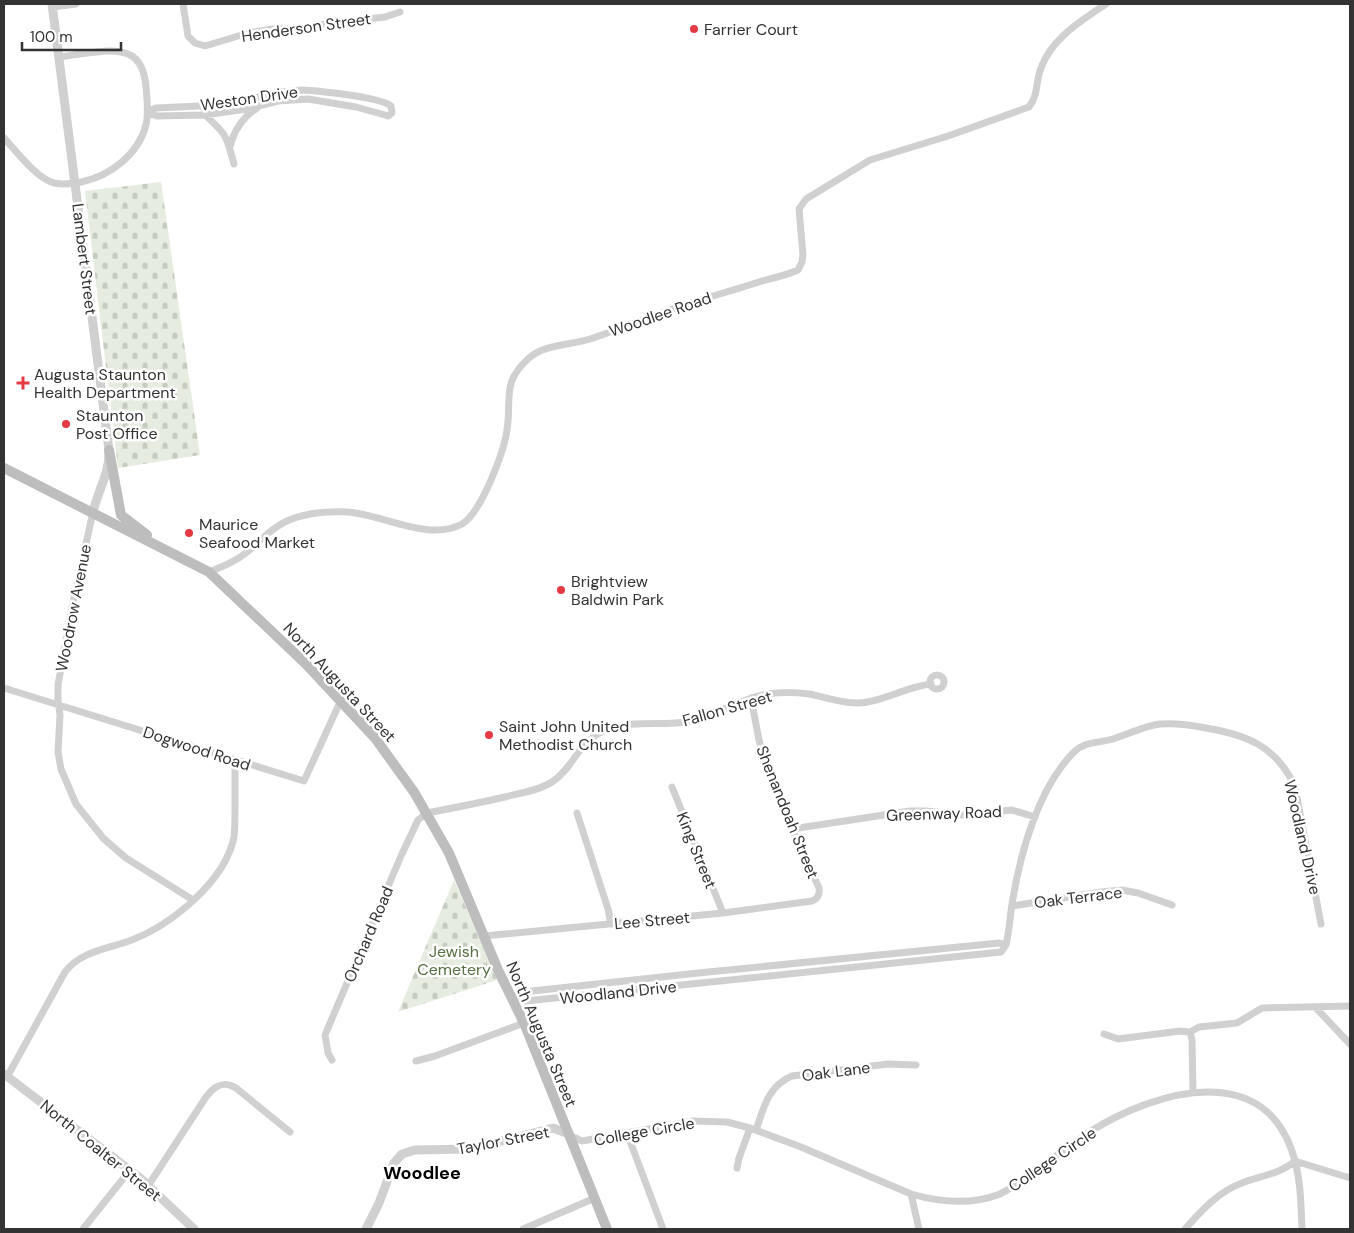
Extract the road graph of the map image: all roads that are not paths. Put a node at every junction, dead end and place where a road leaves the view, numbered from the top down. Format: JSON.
{"nodes":[{"id":1,"x":76,"y":4,"type":"edge"},
{"id":2,"x":183,"y":4,"type":"edge"},
{"id":3,"x":1106,"y":4,"type":"edge"},
{"id":4,"x":52,"y":6,"type":"edge"},
{"id":5,"x":400,"y":12,"type":"dead end"},
{"id":6,"x":59,"y":58,"type":"junction"},
{"id":7,"x":260,"y":105,"type":"junction"},
{"id":8,"x":203,"y":106,"type":"junction"},
{"id":9,"x":148,"y":112,"type":"junction"},
{"id":10,"x":204,"y":115,"type":"junction"},
{"id":11,"x":4,"y":138,"type":"edge"},
{"id":12,"x":230,"y":147,"type":"junction"},
{"id":13,"x":234,"y":164,"type":"dead end"},
{"id":14,"x":75,"y":183,"type":"junction"},
{"id":15,"x":109,"y":450,"type":"junction"},
{"id":16,"x":4,"y":468,"type":"edge"},
{"id":17,"x":93,"y":512,"type":"junction"},
{"id":18,"x":172,"y":553,"type":"junction"},
{"id":19,"x":209,"y":572,"type":"junction"},
{"id":20,"x":931,"y":684,"type":"dead end"},
{"id":21,"x":4,"y":688,"type":"edge"},
{"id":22,"x":751,"y":698,"type":"junction"},
{"id":23,"x":341,"y":700,"type":"junction"},
{"id":24,"x":58,"y":705,"type":"junction"},
{"id":25,"x":235,"y":761,"type":"junction"},
{"id":26,"x":672,"y":787,"type":"dead end"},
{"id":27,"x":426,"y":813,"type":"junction"},
{"id":28,"x":577,"y":813,"type":"dead end"},
{"id":29,"x":1035,"y":817,"type":"junction"},
{"id":30,"x":792,"y":829,"type":"junction"},
{"id":31,"x":818,"y":897,"type":"joint"},
{"id":32,"x":193,"y":900,"type":"junction"},
{"id":33,"x":1172,"y":904,"type":"dead end"},
{"id":34,"x":1012,"y":906,"type":"junction"},
{"id":35,"x":723,"y":913,"type":"junction"},
{"id":36,"x":611,"y":924,"type":"junction"},
{"id":37,"x":1321,"y":924,"type":"dead end"},
{"id":38,"x":484,"y":936,"type":"junction"},
{"id":39,"x":513,"y":999,"type":"junction"},
{"id":40,"x":1350,"y":1006,"type":"edge"},
{"id":41,"x":1316,"y":1008,"type":"junction"},
{"id":42,"x":524,"y":1023,"type":"junction"},
{"id":43,"x":1190,"y":1032,"type":"junction"},
{"id":44,"x":1104,"y":1034,"type":"dead end"},
{"id":45,"x":1350,"y":1044,"type":"edge"},
{"id":46,"x":332,"y":1060,"type":"dead end"},
{"id":47,"x":416,"y":1061,"type":"dead end"},
{"id":48,"x":916,"y":1064,"type":"dead end"},
{"id":49,"x":6,"y":1076,"type":"edge"},
{"id":50,"x":1193,"y":1092,"type":"junction"},
{"id":51,"x":753,"y":1129,"type":"junction"},
{"id":52,"x":290,"y":1132,"type":"dead end"},
{"id":53,"x":626,"y":1133,"type":"junction"},
{"id":54,"x":569,"y":1134,"type":"junction"},
{"id":55,"x":1295,"y":1161,"type":"junction"},
{"id":56,"x":737,"y":1168,"type":"dead end"},
{"id":57,"x":130,"y":1170,"type":"junction"},
{"id":58,"x":1350,"y":1178,"type":"edge"},
{"id":59,"x":148,"y":1186,"type":"junction"},
{"id":60,"x":911,"y":1194,"type":"junction"},
{"id":61,"x":595,"y":1198,"type":"junction"},
{"id":62,"x":83,"y":1229,"type":"edge"},
{"id":63,"x":194,"y":1229,"type":"edge"},
{"id":64,"x":366,"y":1229,"type":"edge"},
{"id":65,"x":522,"y":1229,"type":"edge"},
{"id":66,"x":607,"y":1229,"type":"edge"},
{"id":67,"x":663,"y":1229,"type":"edge"},
{"id":68,"x":919,"y":1229,"type":"edge"},
{"id":69,"x":1185,"y":1229,"type":"edge"},
{"id":70,"x":1302,"y":1229,"type":"edge"}],
"edges":[{"from":1,"to":4,"type":"street"},
{"from":2,"to":5,"type":"street","name":"Henderson Street"},
{"from":3,"to":19,"type":"street","name":"Woodlee Road"},
{"from":4,"to":6,"type":"street","name":"Lambert Street"},
{"from":6,"to":9,"type":"street"},
{"from":6,"to":14,"type":"street","name":"Lambert Street"},
{"from":7,"to":8,"type":"street","name":"Weston Drive"},
{"from":7,"to":10,"type":"street","name":"Weston Drive"},
{"from":7,"to":12,"type":"street"},
{"from":8,"to":9,"type":"street","name":"Weston Drive"},
{"from":8,"to":10,"type":"street"},
{"from":9,"to":10,"type":"street","name":"Weston Drive"},
{"from":9,"to":14,"type":"street"},
{"from":10,"to":12,"type":"street"},
{"from":11,"to":14,"type":"street"},
{"from":12,"to":13,"type":"street"},
{"from":14,"to":15,"type":"street","name":"Lambert Street"},
{"from":15,"to":17,"type":"street","name":"Lambert Street"},
{"from":15,"to":18,"type":"main road"},
{"from":16,"to":17,"type":"main road","name":"North Augusta Street"},
{"from":17,"to":18,"type":"main road","name":"North Augusta Street"},
{"from":17,"to":24,"type":"street","name":"Woodrow Avenue"},
{"from":18,"to":19,"type":"main road","name":"North Augusta Street"},
{"from":19,"to":23,"type":"main road","name":"North Augusta Street"},
{"from":20,"to":22,"type":"street","name":"Fallon Street"},
{"from":21,"to":24,"type":"street","name":"Dogwood Road"},
{"from":22,"to":27,"type":"street","name":"Fallon Street"},
{"from":22,"to":30,"type":"street","name":"Shenandoah Street"},
{"from":23,"to":25,"type":"street","name":"Dogwood Road"},
{"from":23,"to":27,"type":"main road","name":"North Augusta Street"},
{"from":24,"to":25,"type":"street","name":"Dogwood Road"},
{"from":24,"to":32,"type":"street","name":"Woodrow Avenue"},
{"from":25,"to":32,"type":"street"},
{"from":26,"to":35,"type":"street","name":"King Street"},
{"from":27,"to":38,"type":"main road","name":"North Augusta Street"},
{"from":27,"to":46,"type":"street","name":"Orchard Road"},
{"from":28,"to":36,"type":"street"},
{"from":29,"to":30,"type":"street","name":"Greenway Road"},
{"from":29,"to":34,"type":"street","name":"Woodland Drive"},
{"from":29,"to":37,"type":"street","name":"Woodland Drive"},
{"from":30,"to":31,"type":"street","name":"Shenandoah Street"},
{"from":31,"to":35,"type":"street","name":"Lee Street"},
{"from":32,"to":49,"type":"street"},
{"from":33,"to":34,"type":"street","name":"Oak Terrace"},
{"from":34,"to":39,"type":"street","name":"Woodland Drive"},
{"from":35,"to":36,"type":"street","name":"Lee Street"},
{"from":36,"to":38,"type":"street","name":"Lee Street"},
{"from":38,"to":39,"type":"main road","name":"North Augusta Street"},
{"from":39,"to":42,"type":"main road","name":"North Augusta Street"},
{"from":40,"to":41,"type":"street"},
{"from":41,"to":43,"type":"street"},
{"from":41,"to":45,"type":"street"},
{"from":42,"to":47,"type":"street"},
{"from":42,"to":54,"type":"main road","name":"North Augusta Street"},
{"from":43,"to":44,"type":"street"},
{"from":43,"to":50,"type":"street"},
{"from":48,"to":51,"type":"street","name":"Oak Lane"},
{"from":49,"to":57,"type":"street","name":"North Coalter Street"},
{"from":50,"to":55,"type":"street","name":"College Circle"},
{"from":50,"to":60,"type":"street","name":"College Circle"},
{"from":51,"to":53,"type":"street","name":"College Circle"},
{"from":51,"to":56,"type":"street","name":"Oak Lane"},
{"from":51,"to":60,"type":"street","name":"College Circle"},
{"from":52,"to":59,"type":"street"},
{"from":53,"to":54,"type":"street","name":"College Circle"},
{"from":53,"to":67,"type":"street"},
{"from":54,"to":61,"type":"main road","name":"North Augusta Street"},
{"from":54,"to":64,"type":"street","name":"Taylor Street"},
{"from":55,"to":58,"type":"street"},
{"from":55,"to":69,"type":"street"},
{"from":55,"to":70,"type":"street","name":"College Circle"},
{"from":57,"to":59,"type":"street","name":"North Coalter Street"},
{"from":57,"to":62,"type":"street"},
{"from":59,"to":63,"type":"street","name":"North Coalter Street"},
{"from":60,"to":68,"type":"street"},
{"from":61,"to":65,"type":"street"},
{"from":61,"to":66,"type":"main road","name":"North Augusta Street"}]}
